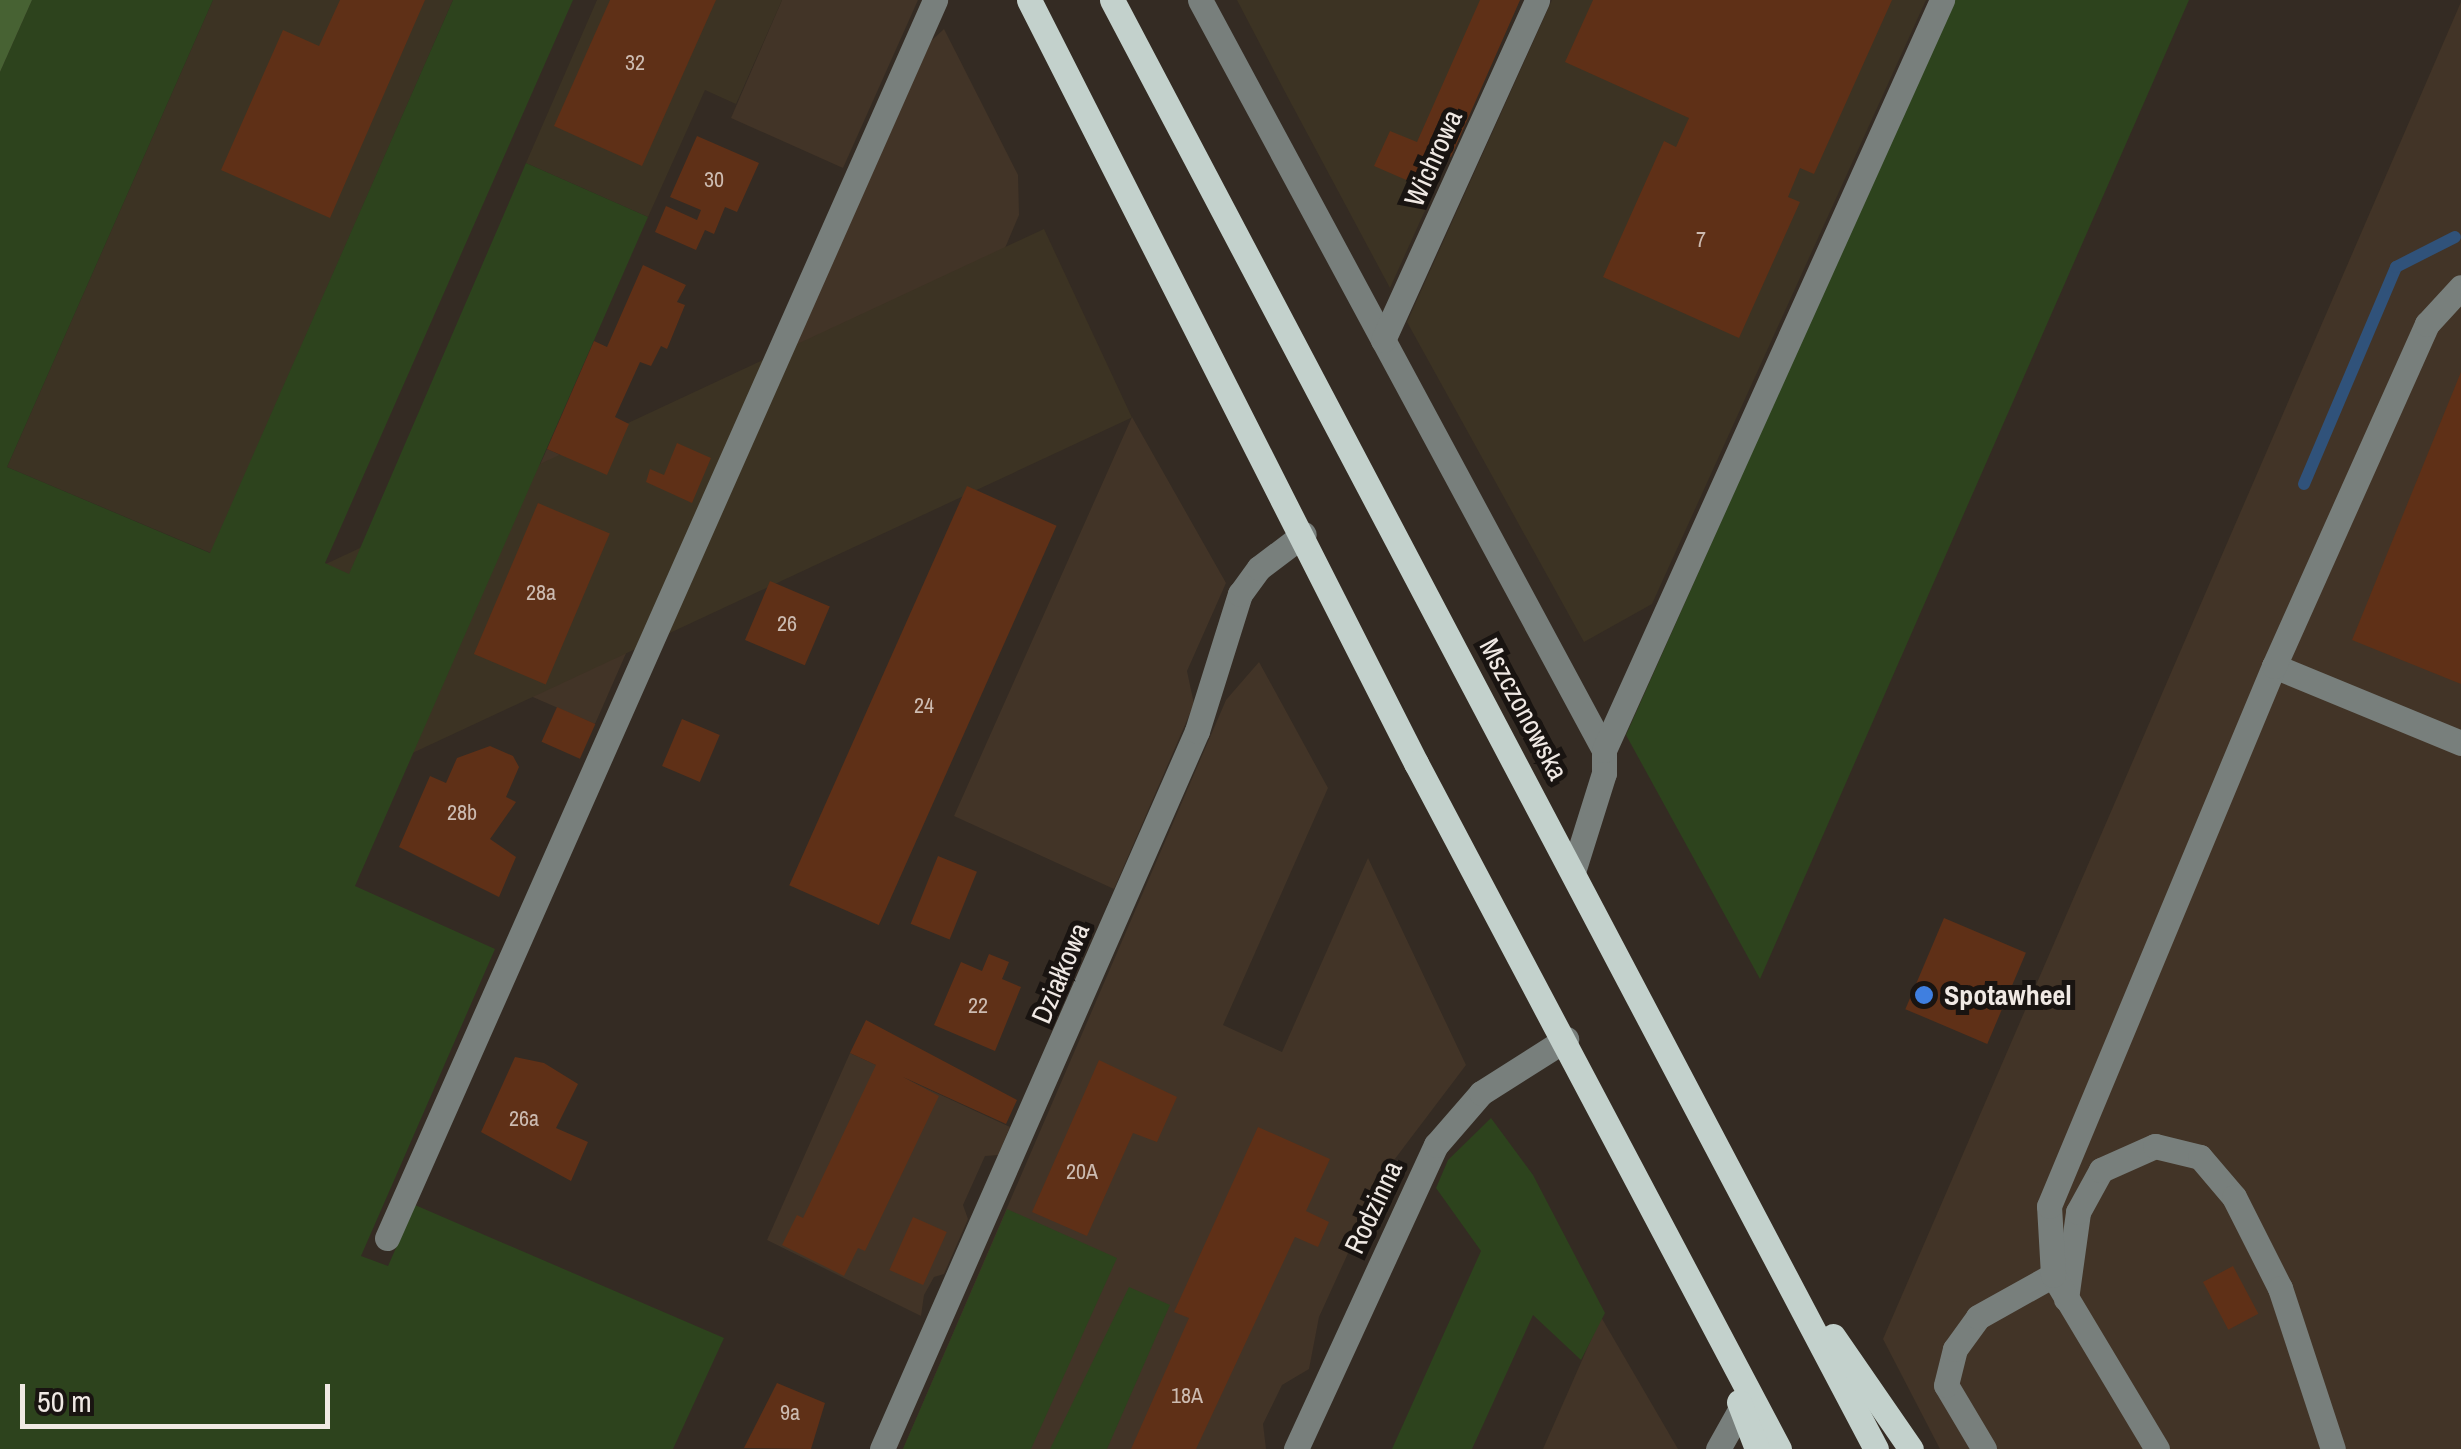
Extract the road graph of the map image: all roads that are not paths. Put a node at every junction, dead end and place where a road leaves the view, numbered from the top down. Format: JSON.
{"nodes":[{"id":1,"x":936,"y":0,"type":"edge"},
{"id":2,"x":1030,"y":0,"type":"edge"},
{"id":3,"x":1112,"y":0,"type":"edge"},
{"id":4,"x":1200,"y":0,"type":"edge"},
{"id":5,"x":1537,"y":0,"type":"edge"},
{"id":6,"x":1942,"y":0,"type":"edge"},
{"id":7,"x":2461,"y":287,"type":"edge"},
{"id":8,"x":1383,"y":340,"type":"junction"},
{"id":9,"x":1304,"y":534,"type":"junction"},
{"id":10,"x":2274,"y":666,"type":"junction"},
{"id":11,"x":2461,"y":742,"type":"edge"},
{"id":12,"x":1604,"y":750,"type":"junction"},
{"id":13,"x":1574,"y":869,"type":"junction"},
{"id":14,"x":1566,"y":1039,"type":"junction"},
{"id":15,"x":387,"y":1238,"type":"dead end"},
{"id":16,"x":1774,"y":1250,"type":"junction"},
{"id":17,"x":2054,"y":1274,"type":"junction"},
{"id":18,"x":2066,"y":1299,"type":"junction"},
{"id":19,"x":1703,"y":1304,"type":"junction"},
{"id":20,"x":1742,"y":1408,"type":"junction"},
{"id":21,"x":882,"y":1449,"type":"edge"},
{"id":22,"x":1296,"y":1449,"type":"edge"},
{"id":23,"x":1718,"y":1449,"type":"edge"},
{"id":24,"x":1757,"y":1449,"type":"edge"},
{"id":25,"x":1779,"y":1449,"type":"edge"},
{"id":26,"x":1876,"y":1449,"type":"edge"},
{"id":27,"x":1910,"y":1449,"type":"edge"},
{"id":28,"x":1984,"y":1449,"type":"edge"},
{"id":29,"x":2157,"y":1449,"type":"edge"},
{"id":30,"x":2333,"y":1449,"type":"edge"}],
"edges":[{"from":1,"to":15,"type":"street"},
{"from":2,"to":9,"type":"main road"},
{"from":3,"to":13,"type":"main road","name":"Mszczonowska"},
{"from":4,"to":8,"type":"street"},
{"from":5,"to":8,"type":"street","name":"Wichrowa"},
{"from":6,"to":12,"type":"street"},
{"from":7,"to":10,"type":"street"},
{"from":8,"to":12,"type":"street"},
{"from":9,"to":14,"type":"main road"},
{"from":9,"to":21,"type":"street","name":"Działkowa"},
{"from":10,"to":11,"type":"street"},
{"from":10,"to":17,"type":"street"},
{"from":12,"to":13,"type":"street"},
{"from":13,"to":16,"type":"main road","name":"Mszczonowska"},
{"from":14,"to":19,"type":"main road"},
{"from":14,"to":22,"type":"street","name":"Rodzinna"},
{"from":16,"to":26,"type":"main road","name":"Mszczonowska"},
{"from":16,"to":27,"type":"main road"},
{"from":17,"to":18,"type":"street"},
{"from":17,"to":28,"type":"street"},
{"from":18,"to":29,"type":"street"},
{"from":18,"to":30,"type":"street"},
{"from":19,"to":20,"type":"main road"},
{"from":19,"to":25,"type":"main road"},
{"from":20,"to":23,"type":"street"},
{"from":20,"to":24,"type":"main road"}]}
